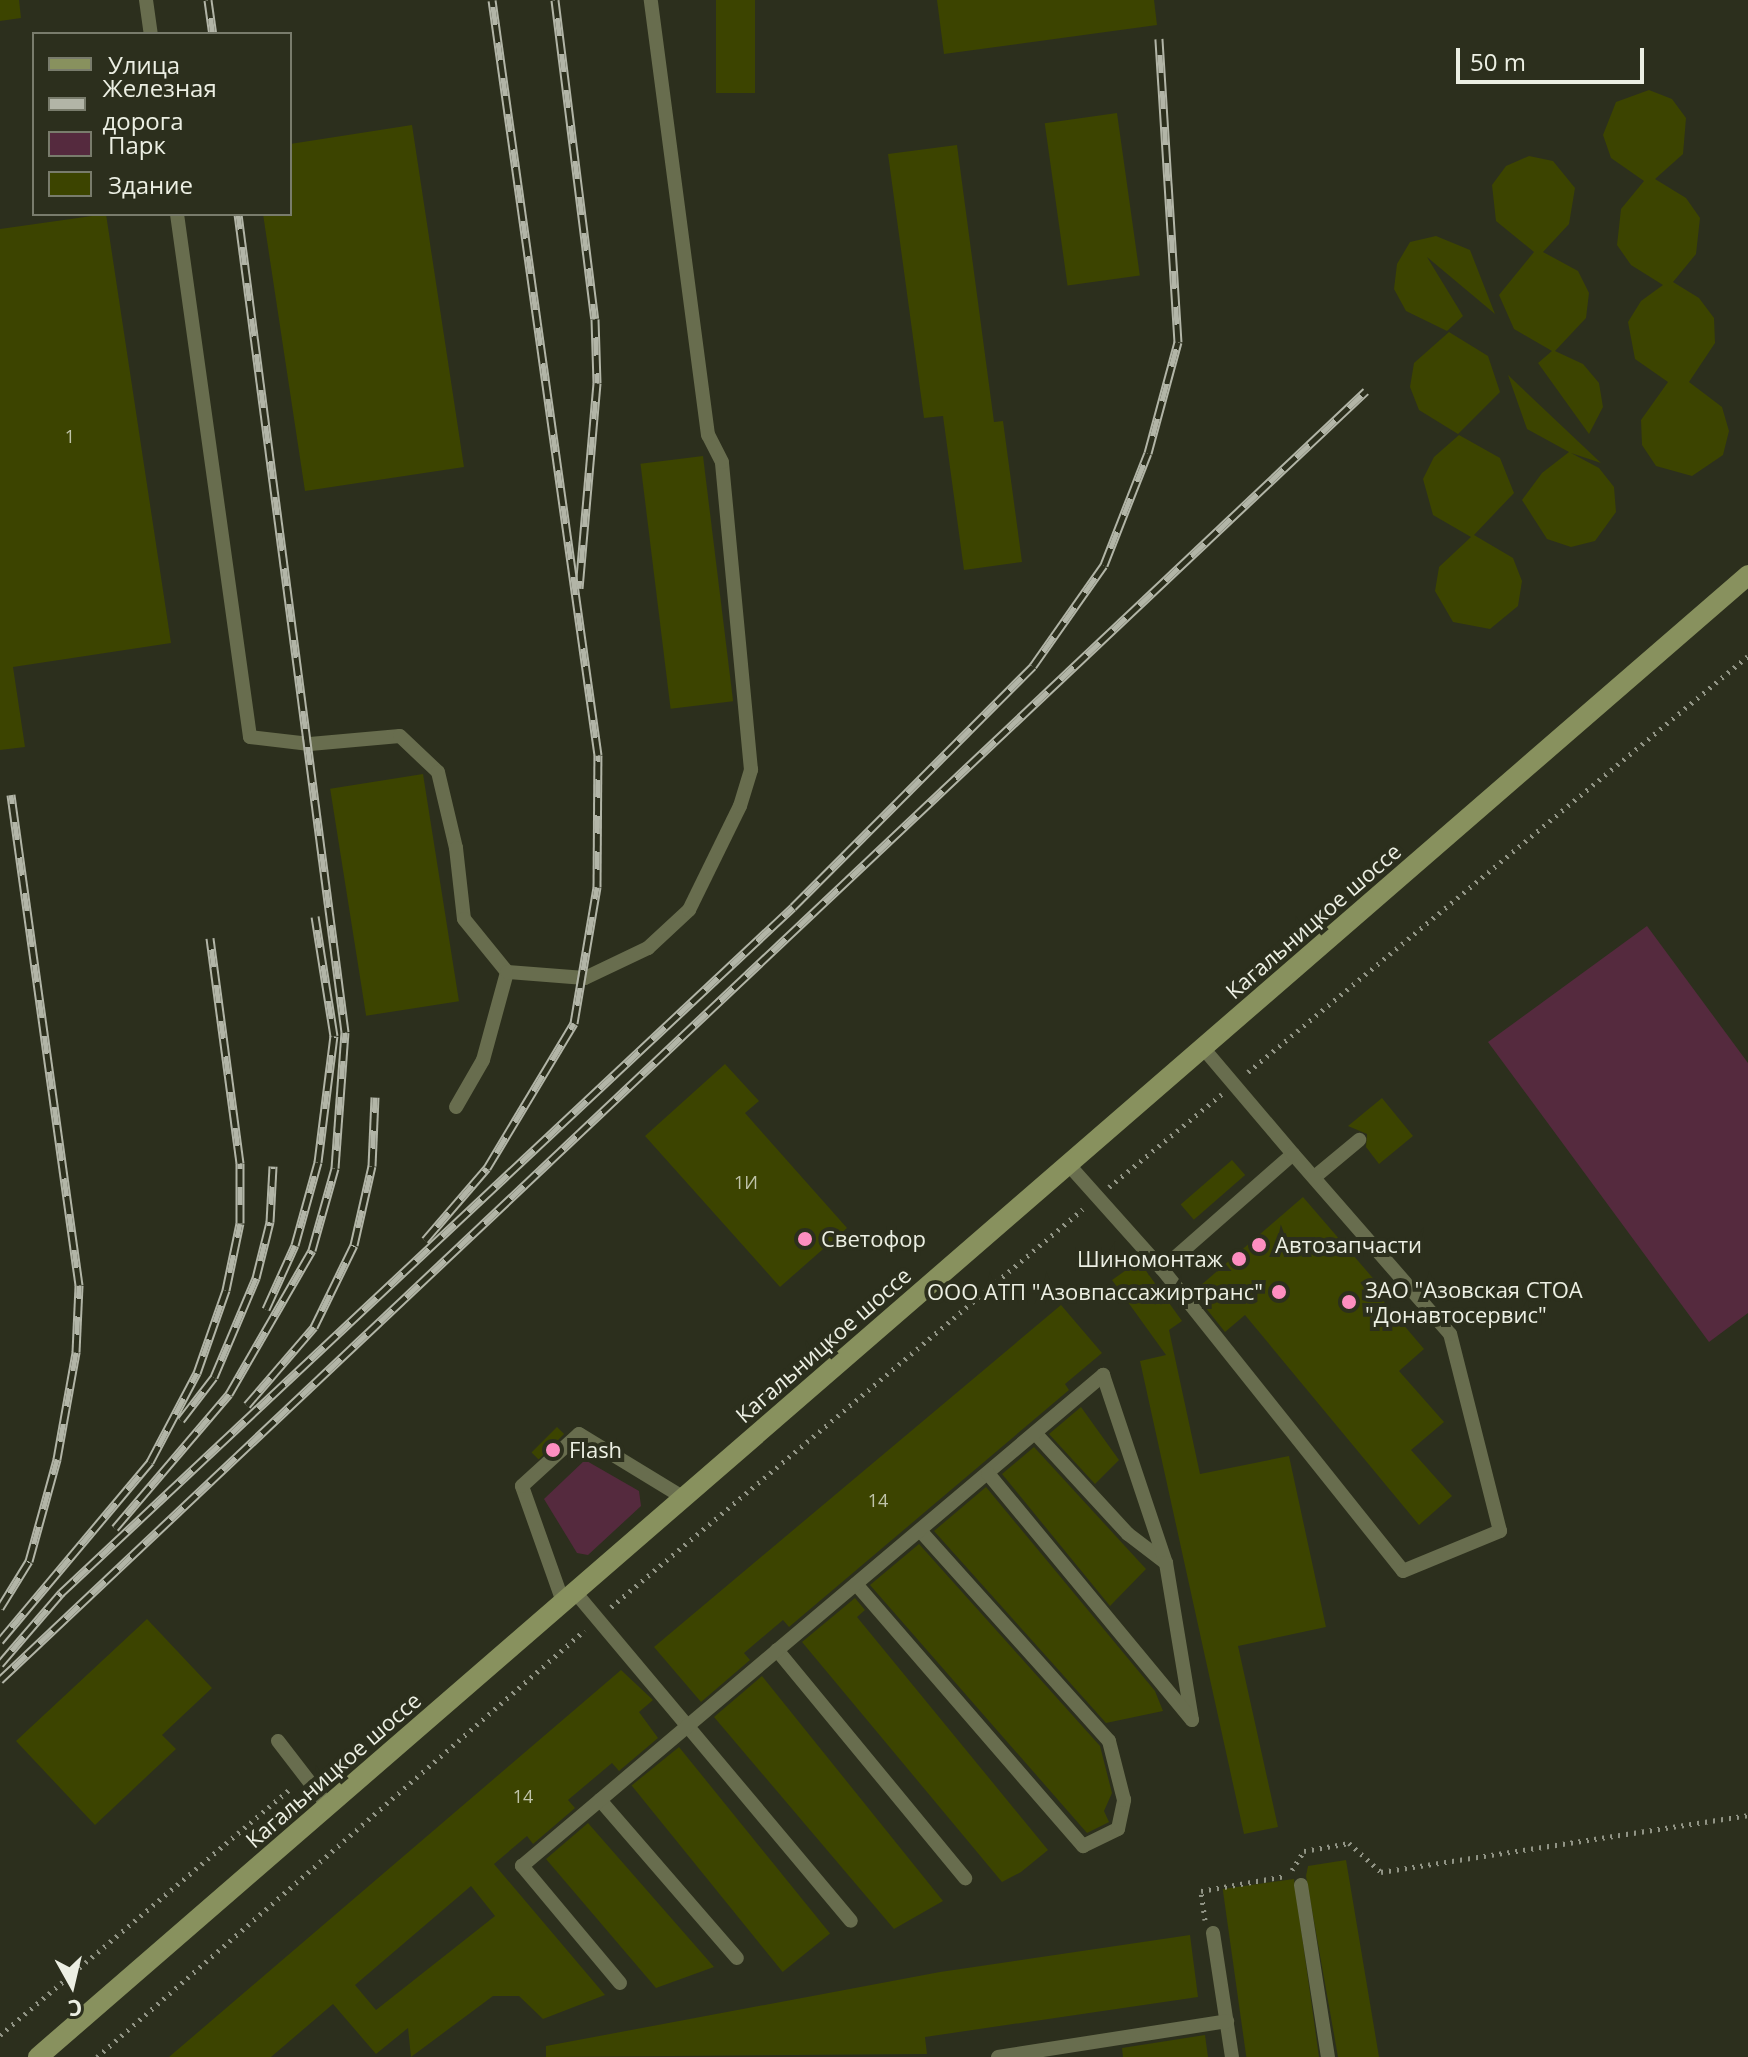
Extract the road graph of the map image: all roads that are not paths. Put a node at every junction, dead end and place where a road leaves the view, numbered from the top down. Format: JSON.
{"nodes":[{"id":1,"x":146,"y":0,"type":"edge"},
{"id":2,"x":651,"y":0,"type":"edge"},
{"id":3,"x":151,"y":32,"type":"edge"},
{"id":4,"x":177,"y":216,"type":"edge"},
{"id":5,"x":1748,"y":575,"type":"edge"},
{"id":6,"x":507,"y":972,"type":"junction"},
{"id":7,"x":1203,"y":1048,"type":"junction"},
{"id":8,"x":456,"y":1107,"type":"dead end"},
{"id":9,"x":1359,"y":1140,"type":"dead end"},
{"id":10,"x":1293,"y":1154,"type":"junction"},
{"id":11,"x":1068,"y":1164,"type":"junction"},
{"id":12,"x":1317,"y":1175,"type":"junction"},
{"id":13,"x":1162,"y":1269,"type":"junction"},
{"id":14,"x":1035,"y":1433,"type":"junction"},
{"id":15,"x":988,"y":1473,"type":"junction"},
{"id":16,"x":684,"y":1498,"type":"junction"},
{"id":17,"x":920,"y":1530,"type":"junction"},
{"id":18,"x":1166,"y":1563,"type":"junction"},
{"id":19,"x":856,"y":1584,"type":"junction"},
{"id":20,"x":569,"y":1597,"type":"junction"},
{"id":21,"x":777,"y":1650,"type":"junction"},
{"id":22,"x":690,"y":1724,"type":"junction"},
{"id":23,"x":278,"y":1741,"type":"dead end"},
{"id":24,"x":600,"y":1800,"type":"junction"},
{"id":25,"x":328,"y":1806,"type":"junction"},
{"id":26,"x":965,"y":1878,"type":"dead end"},
{"id":27,"x":1301,"y":1885,"type":"dead end"},
{"id":28,"x":851,"y":1921,"type":"dead end"},
{"id":29,"x":1213,"y":1933,"type":"road end"},
{"id":30,"x":737,"y":1958,"type":"dead end"},
{"id":31,"x":620,"y":1983,"type":"dead end"},
{"id":32,"x":1227,"y":2021,"type":"junction"},
{"id":33,"x":38,"y":2057,"type":"edge"},
{"id":34,"x":998,"y":2057,"type":"edge"},
{"id":35,"x":1232,"y":2057,"type":"edge"},
{"id":36,"x":1328,"y":2057,"type":"edge"}],
"edges":[{"from":1,"to":3,"type":"lane"},
{"from":2,"to":6,"type":"lane"},
{"from":4,"to":6,"type":"lane"},
{"from":5,"to":7,"type":"main road","name":"Кагальницкое шоссе"},
{"from":6,"to":8,"type":"lane"},
{"from":7,"to":10,"type":"lane"},
{"from":7,"to":11,"type":"main road","name":"Кагальницкое шоссе"},
{"from":9,"to":12,"type":"lane"},
{"from":10,"to":12,"type":"lane"},
{"from":10,"to":13,"type":"lane"},
{"from":11,"to":13,"type":"lane"},
{"from":11,"to":16,"type":"main road","name":"Кагальницкое шоссе"},
{"from":12,"to":13,"type":"lane"},
{"from":14,"to":15,"type":"lane"},
{"from":14,"to":18,"type":"lane"},
{"from":14,"to":18,"type":"lane"},
{"from":15,"to":17,"type":"lane"},
{"from":15,"to":18,"type":"lane"},
{"from":16,"to":20,"type":"main road","name":"Кагальницкое шоссе"},
{"from":16,"to":20,"type":"lane"},
{"from":17,"to":19,"type":"lane"},
{"from":17,"to":19,"type":"lane"},
{"from":19,"to":21,"type":"lane"},
{"from":20,"to":22,"type":"lane"},
{"from":20,"to":25,"type":"main road","name":"Кагальницкое шоссе"},
{"from":21,"to":22,"type":"lane"},
{"from":21,"to":26,"type":"lane"},
{"from":22,"to":24,"type":"lane"},
{"from":22,"to":28,"type":"lane"},
{"from":23,"to":25,"type":"lane"},
{"from":24,"to":30,"type":"lane"},
{"from":24,"to":31,"type":"lane"},
{"from":25,"to":33,"type":"main road","name":"Кагальницкое шоссе"},
{"from":27,"to":36,"type":"lane"},
{"from":29,"to":32,"type":"lane"},
{"from":32,"to":34,"type":"lane"},
{"from":32,"to":35,"type":"lane"}]}
